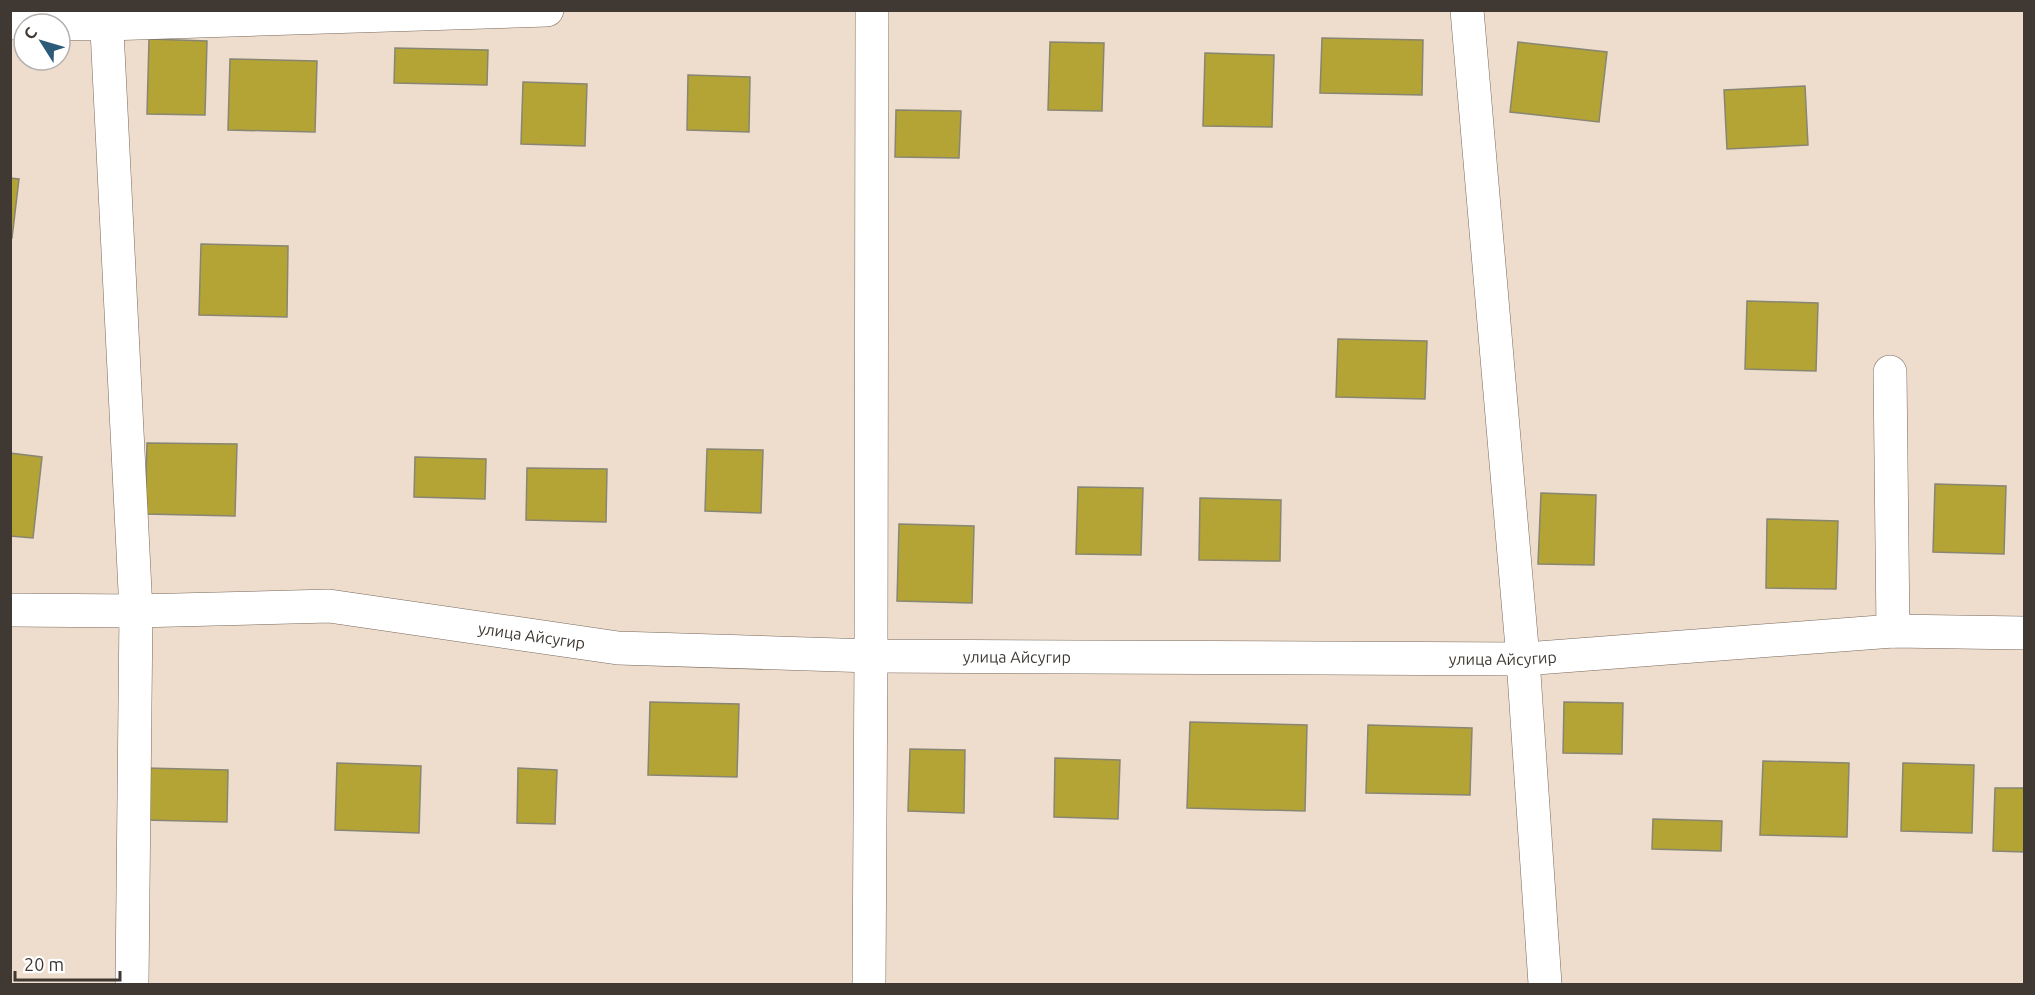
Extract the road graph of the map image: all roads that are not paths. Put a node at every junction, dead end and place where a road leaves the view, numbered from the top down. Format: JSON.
{"nodes":[{"id":1,"x":547,"y":10,"type":"edge"},
{"id":2,"x":872,"y":10,"type":"edge"},
{"id":3,"x":1467,"y":10,"type":"edge"},
{"id":4,"x":107,"y":17,"type":"edge"},
{"id":5,"x":10,"y":23,"type":"edge"},
{"id":6,"x":1890,"y":372,"type":"dead end"},
{"id":7,"x":10,"y":610,"type":"edge"},
{"id":8,"x":136,"y":611,"type":"junction"},
{"id":9,"x":1893,"y":631,"type":"junction"},
{"id":10,"x":2025,"y":633,"type":"edge"},
{"id":11,"x":872,"y":656,"type":"junction"},
{"id":12,"x":1523,"y":659,"type":"junction"},
{"id":13,"x":132,"y":984,"type":"edge"},
{"id":14,"x":869,"y":984,"type":"edge"},
{"id":15,"x":1545,"y":984,"type":"edge"}],
"edges":[{"from":1,"to":4,"type":"street"},
{"from":2,"to":11,"type":"street"},
{"from":3,"to":12,"type":"street"},
{"from":4,"to":5,"type":"street"},
{"from":4,"to":8,"type":"street"},
{"from":6,"to":9,"type":"street"},
{"from":7,"to":8,"type":"street","name":"улица Айсугир"},
{"from":8,"to":11,"type":"street","name":"улица Айсугир"},
{"from":8,"to":13,"type":"street"},
{"from":9,"to":10,"type":"street","name":"улица Айсугир"},
{"from":9,"to":12,"type":"street","name":"улица Айсугир"},
{"from":11,"to":12,"type":"street","name":"улица Айсугир"},
{"from":11,"to":14,"type":"street"},
{"from":12,"to":15,"type":"street"}]}
